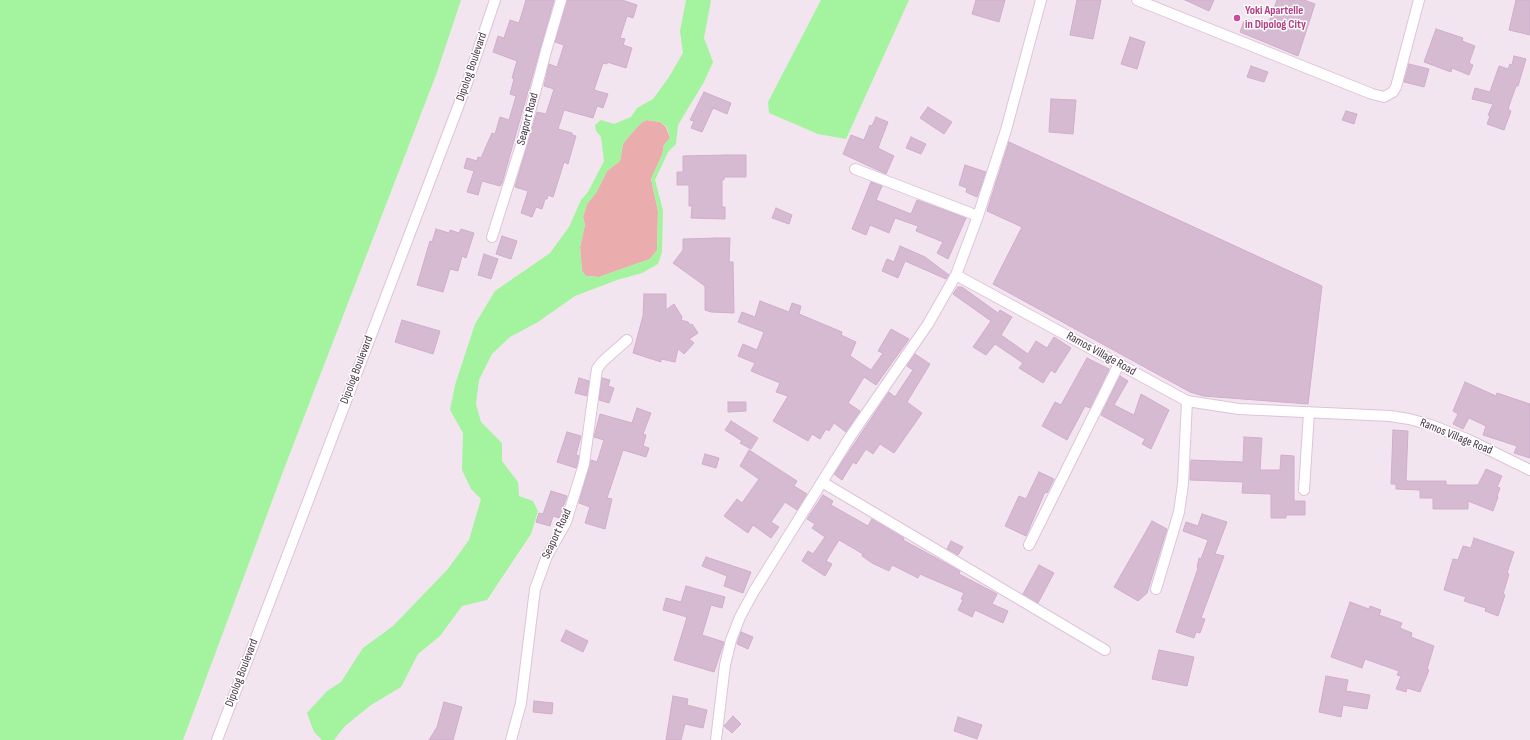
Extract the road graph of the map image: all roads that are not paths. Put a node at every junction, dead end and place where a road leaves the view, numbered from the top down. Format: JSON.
{"nodes":[{"id":1,"x":495,"y":0,"type":"edge"},
{"id":2,"x":561,"y":0,"type":"edge"},
{"id":3,"x":1041,"y":0,"type":"edge"},
{"id":4,"x":1137,"y":0,"type":"edge"},
{"id":5,"x":1419,"y":0,"type":"edge"},
{"id":6,"x":855,"y":169,"type":"dead end"},
{"id":7,"x":978,"y":216,"type":"junction"},
{"id":8,"x":492,"y":237,"type":"dead end"},
{"id":9,"x":956,"y":275,"type":"junction"},
{"id":10,"x":627,"y":340,"type":"dead end"},
{"id":11,"x":1119,"y":364,"type":"junction"},
{"id":12,"x":1187,"y":401,"type":"junction"},
{"id":13,"x":1309,"y":412,"type":"junction"},
{"id":14,"x":1530,"y":470,"type":"edge"},
{"id":15,"x":822,"y":482,"type":"junction"},
{"id":16,"x":1304,"y":490,"type":"dead end"},
{"id":17,"x":1029,"y":545,"type":"dead end"},
{"id":18,"x":1156,"y":589,"type":"dead end"},
{"id":19,"x":1105,"y":650,"type":"dead end"},
{"id":20,"x":217,"y":740,"type":"edge"},
{"id":21,"x":511,"y":740,"type":"edge"},
{"id":22,"x":716,"y":740,"type":"edge"}],
"edges":[{"from":1,"to":20,"type":"street","name":"Dipolog Boulevard"},
{"from":2,"to":8,"type":"street","name":"Seaport Road"},
{"from":3,"to":7,"type":"street"},
{"from":4,"to":5,"type":"street"},
{"from":6,"to":7,"type":"street"},
{"from":7,"to":9,"type":"street"},
{"from":9,"to":11,"type":"street","name":"Ramos Village Road"},
{"from":9,"to":15,"type":"street"},
{"from":10,"to":21,"type":"street","name":"Seaport Road"},
{"from":11,"to":12,"type":"street","name":"Ramos Village Road"},
{"from":11,"to":17,"type":"street"},
{"from":12,"to":13,"type":"street","name":"Ramos Village Road"},
{"from":12,"to":18,"type":"street"},
{"from":13,"to":14,"type":"street","name":"Ramos Village Road"},
{"from":13,"to":16,"type":"street"},
{"from":15,"to":19,"type":"street"},
{"from":15,"to":22,"type":"street"}]}
